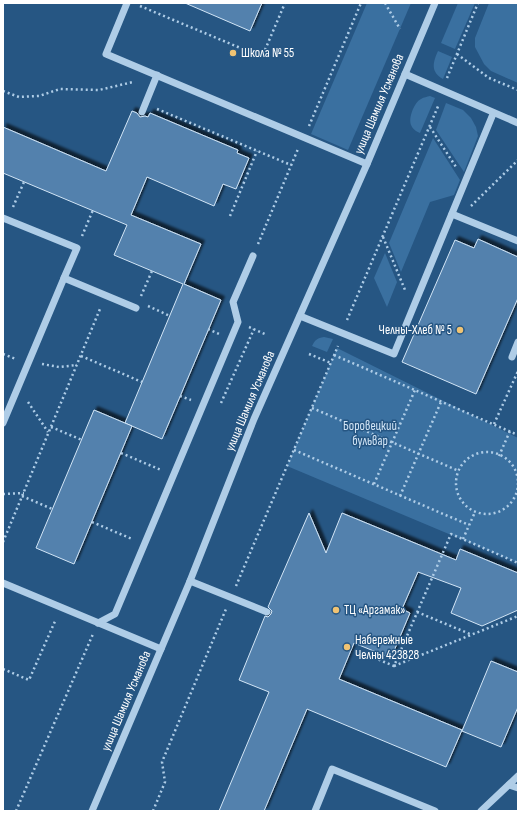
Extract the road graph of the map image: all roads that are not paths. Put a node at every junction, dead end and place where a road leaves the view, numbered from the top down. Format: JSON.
{"nodes":[{"id":1,"x":127,"y":3,"type":"edge"},
{"id":2,"x":435,"y":3,"type":"edge"},
{"id":3,"x":405,"y":74,"type":"junction"},
{"id":4,"x":157,"y":75,"type":"junction"},
{"id":5,"x":142,"y":112,"type":"dead end"},
{"id":6,"x":493,"y":114,"type":"junction"},
{"id":7,"x":518,"y":124,"type":"edge"},
{"id":8,"x":367,"y":164,"type":"junction"},
{"id":9,"x":452,"y":214,"type":"junction"},
{"id":10,"x":6,"y":219,"type":"edge"},
{"id":11,"x":518,"y":241,"type":"edge"},
{"id":12,"x":253,"y":256,"type":"road end"},
{"id":13,"x":64,"y":278,"type":"junction"},
{"id":14,"x":138,"y":305,"type":"road end"},
{"id":15,"x":300,"y":316,"type":"junction"},
{"id":16,"x":518,"y":342,"type":"edge"},
{"id":17,"x":512,"y":357,"type":"road end"},
{"id":18,"x":3,"y":423,"type":"edge"},
{"id":19,"x":190,"y":581,"type":"junction"},
{"id":20,"x":3,"y":583,"type":"edge"},
{"id":21,"x":267,"y":612,"type":"dead end"},
{"id":22,"x":98,"y":623,"type":"junction"},
{"id":23,"x":161,"y":649,"type":"junction"},
{"id":24,"x":518,"y":776,"type":"edge"},
{"id":25,"x":509,"y":785,"type":"junction"},
{"id":26,"x":518,"y":788,"type":"edge"},
{"id":27,"x":92,"y":811,"type":"edge"},
{"id":28,"x":315,"y":811,"type":"edge"},
{"id":29,"x":435,"y":811,"type":"edge"},
{"id":30,"x":481,"y":811,"type":"edge"}],
"edges":[{"from":1,"to":4,"type":"street"},
{"from":2,"to":3,"type":"street","name":"улица Шамиля Усманова"},
{"from":3,"to":6,"type":"street"},
{"from":3,"to":8,"type":"street","name":"улица Шамиля Усманова"},
{"from":4,"to":5,"type":"street"},
{"from":4,"to":8,"type":"street"},
{"from":6,"to":7,"type":"street"},
{"from":6,"to":9,"type":"street"},
{"from":8,"to":15,"type":"street","name":"улица Шамиля Усманова"},
{"from":9,"to":11,"type":"street"},
{"from":9,"to":15,"type":"street"},
{"from":10,"to":13,"type":"street"},
{"from":12,"to":22,"type":"street"},
{"from":13,"to":14,"type":"street"},
{"from":13,"to":18,"type":"street"},
{"from":15,"to":19,"type":"street","name":"улица Шамиля Усманова"},
{"from":16,"to":17,"type":"street"},
{"from":19,"to":21,"type":"street"},
{"from":19,"to":23,"type":"street","name":"улица Шамиля Усманова"},
{"from":20,"to":22,"type":"street"},
{"from":22,"to":23,"type":"street"},
{"from":23,"to":27,"type":"street","name":"улица Шамиля Усманова"},
{"from":24,"to":25,"type":"street"},
{"from":25,"to":26,"type":"street"},
{"from":25,"to":30,"type":"street"},
{"from":28,"to":29,"type":"street"}]}
